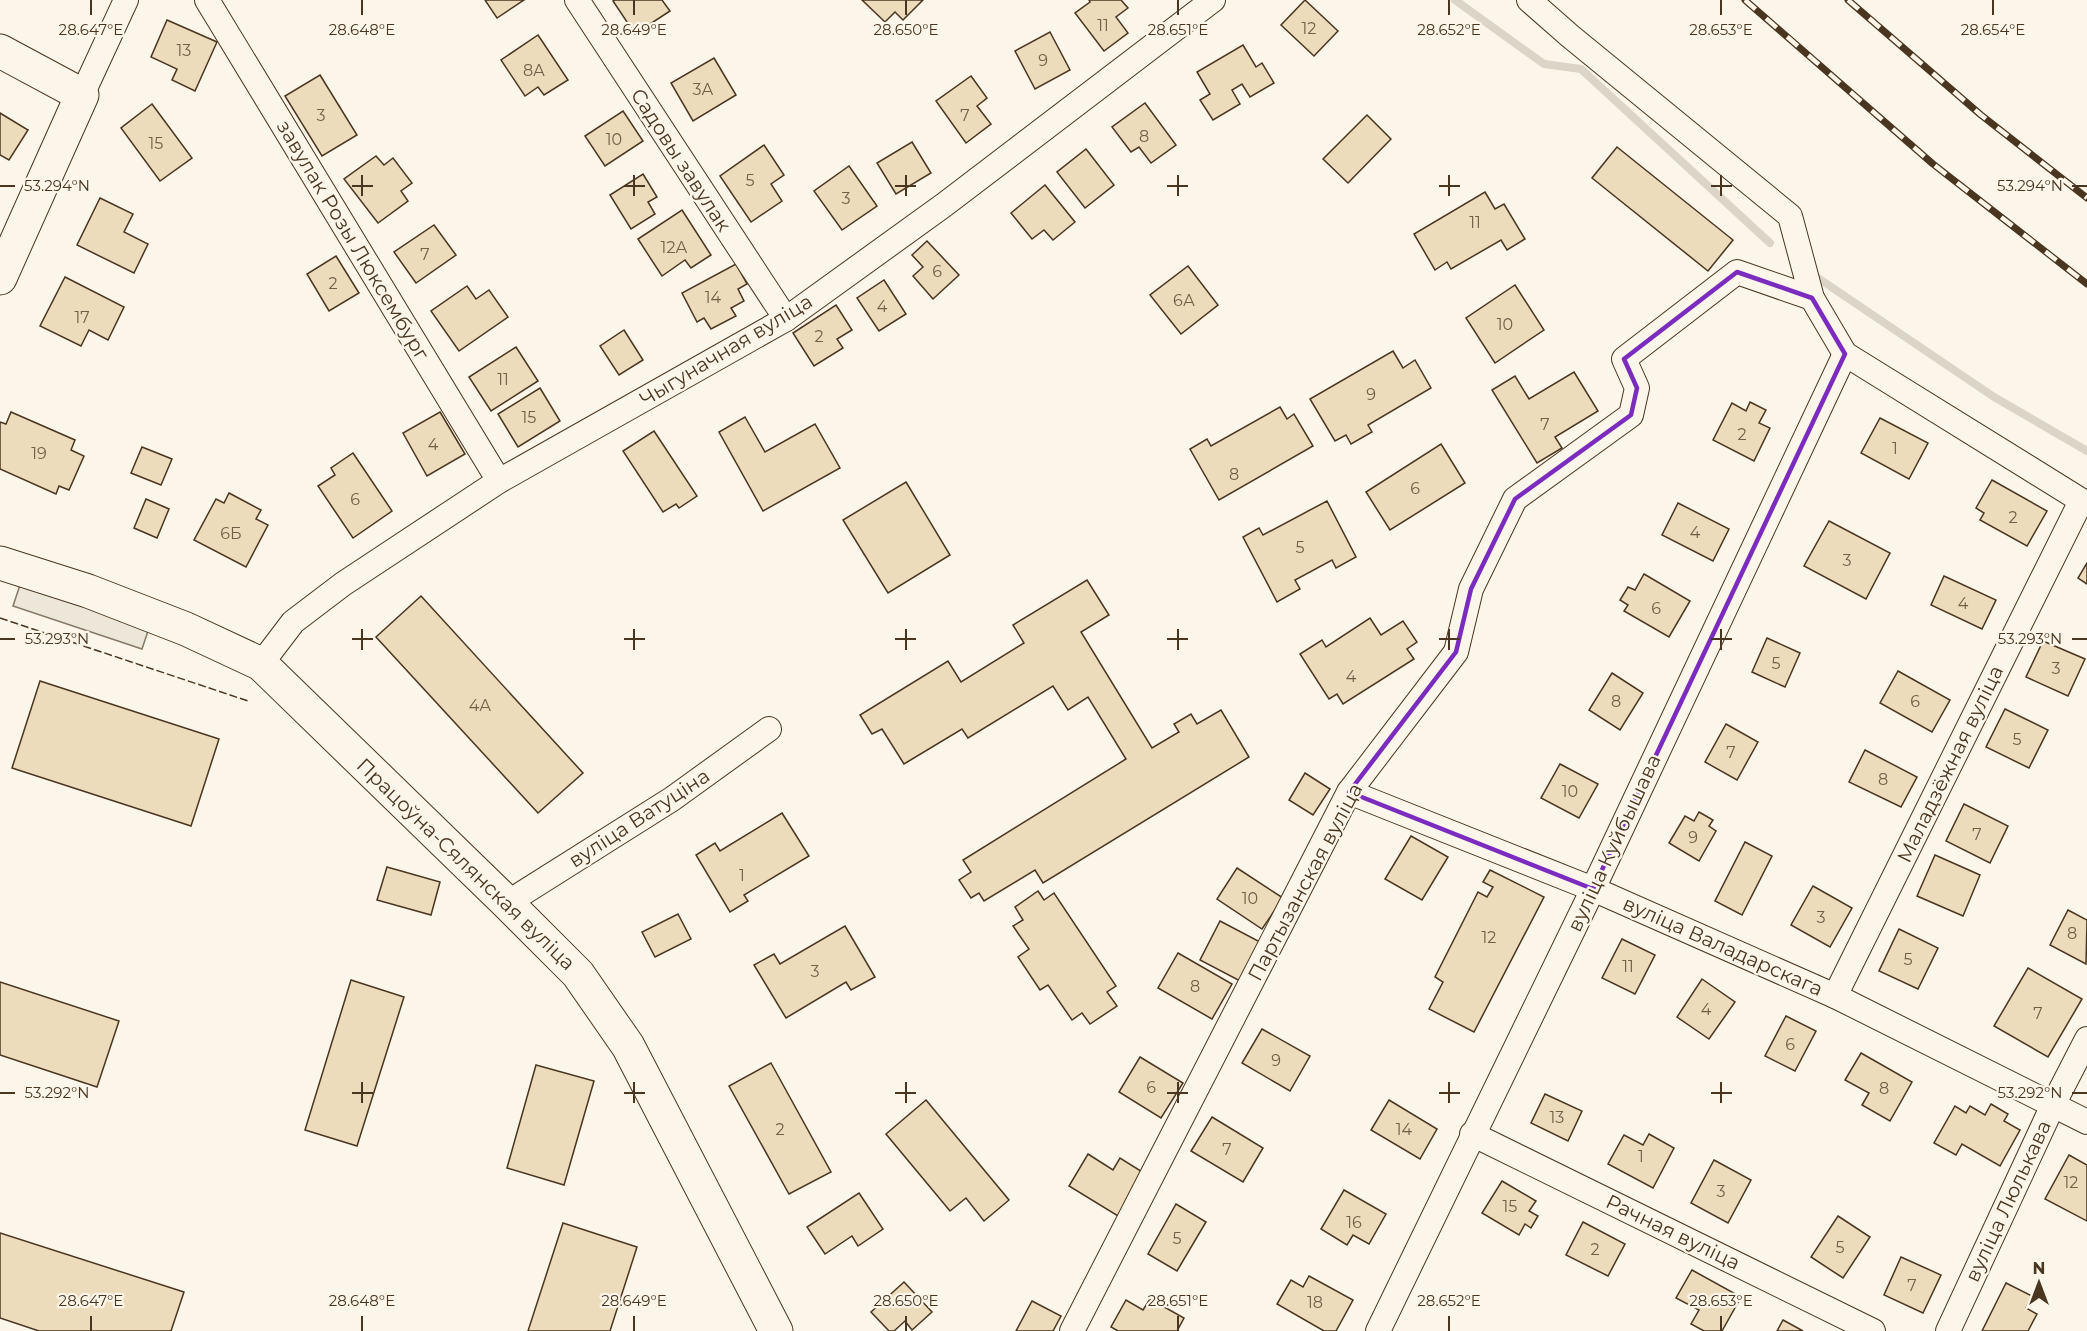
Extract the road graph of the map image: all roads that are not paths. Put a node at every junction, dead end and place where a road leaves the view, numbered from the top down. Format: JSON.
{"nodes":[{"id":1,"x":126,"y":0,"type":"edge"},
{"id":2,"x":207,"y":0,"type":"edge"},
{"id":3,"x":577,"y":0,"type":"edge"},
{"id":4,"x":1213,"y":0,"type":"edge"},
{"id":5,"x":1529,"y":0,"type":"edge"},
{"id":6,"x":0,"y":51,"type":"edge"},
{"id":7,"x":82,"y":95,"type":"junction"},
{"id":8,"x":0,"y":278,"type":"edge"},
{"id":9,"x":1812,"y":298,"type":"junction"},
{"id":10,"x":786,"y":319,"type":"junction"},
{"id":11,"x":1845,"y":354,"type":"junction"},
{"id":12,"x":499,"y":480,"type":"junction"},
{"id":13,"x":2084,"y":502,"type":"edge"},
{"id":14,"x":0,"y":564,"type":"edge"},
{"id":15,"x":261,"y":664,"type":"junction"},
{"id":16,"x":769,"y":729,"type":"dead end"},
{"id":17,"x":1349,"y":792,"type":"junction"},
{"id":18,"x":1593,"y":889,"type":"junction"},
{"id":19,"x":507,"y":903,"type":"junction"},
{"id":20,"x":1835,"y":996,"type":"junction"},
{"id":21,"x":2087,"y":1039,"type":"edge"},
{"id":22,"x":2053,"y":1105,"type":"junction"},
{"id":23,"x":2087,"y":1122,"type":"edge"},
{"id":24,"x":1472,"y":1134,"type":"junction"},
{"id":25,"x":777,"y":1331,"type":"edge"},
{"id":26,"x":1072,"y":1331,"type":"edge"},
{"id":27,"x":1378,"y":1331,"type":"edge"},
{"id":28,"x":1873,"y":1331,"type":"edge"},
{"id":29,"x":1948,"y":1331,"type":"edge"}],
"edges":[{"from":1,"to":7,"type":"street"},
{"from":2,"to":12,"type":"street","name":"завулак Розы Люксембург"},
{"from":3,"to":10,"type":"street","name":"Садовы завулак"},
{"from":4,"to":10,"type":"street","name":"Чыгуначная вуліца"},
{"from":5,"to":9,"type":"street"},
{"from":6,"to":7,"type":"main road"},
{"from":7,"to":8,"type":"main road"},
{"from":9,"to":11,"type":"street"},
{"from":9,"to":17,"type":"street","name":"Партызанская вуліца"},
{"from":10,"to":12,"type":"street","name":"Чыгуначная вуліца"},
{"from":11,"to":13,"type":"street"},
{"from":11,"to":18,"type":"street","name":"вуліца Куйбышава"},
{"from":12,"to":15,"type":"street","name":"Чыгуначная вуліца"},
{"from":13,"to":20,"type":"street","name":"Маладзёжная вуліца"},
{"from":14,"to":15,"type":"main road","name":"Працоўна-Сялянская вуліца"},
{"from":15,"to":19,"type":"main road","name":"Працоўна-Сялянская вуліца"},
{"from":16,"to":19,"type":"street","name":"вуліца Ватуціна"},
{"from":17,"to":18,"type":"street","name":"вуліца Валадарскага"},
{"from":17,"to":26,"type":"street","name":"Партызанская вуліца"},
{"from":18,"to":20,"type":"street","name":"вуліца Валадарскага"},
{"from":18,"to":24,"type":"street","name":"вуліца Куйбышава"},
{"from":19,"to":25,"type":"main road","name":"Працоўна-Сялянская вуліца"},
{"from":20,"to":22,"type":"street","name":"вуліца Валадарскага"},
{"from":21,"to":22,"type":"street","name":"вуліца Люлькава"},
{"from":22,"to":23,"type":"street","name":"вуліца Валадарскага"},
{"from":22,"to":29,"type":"street","name":"вуліца Люлькава"},
{"from":24,"to":27,"type":"street","name":"вуліца Куйбышава"},
{"from":24,"to":28,"type":"street","name":"Рачная вуліца"}]}
